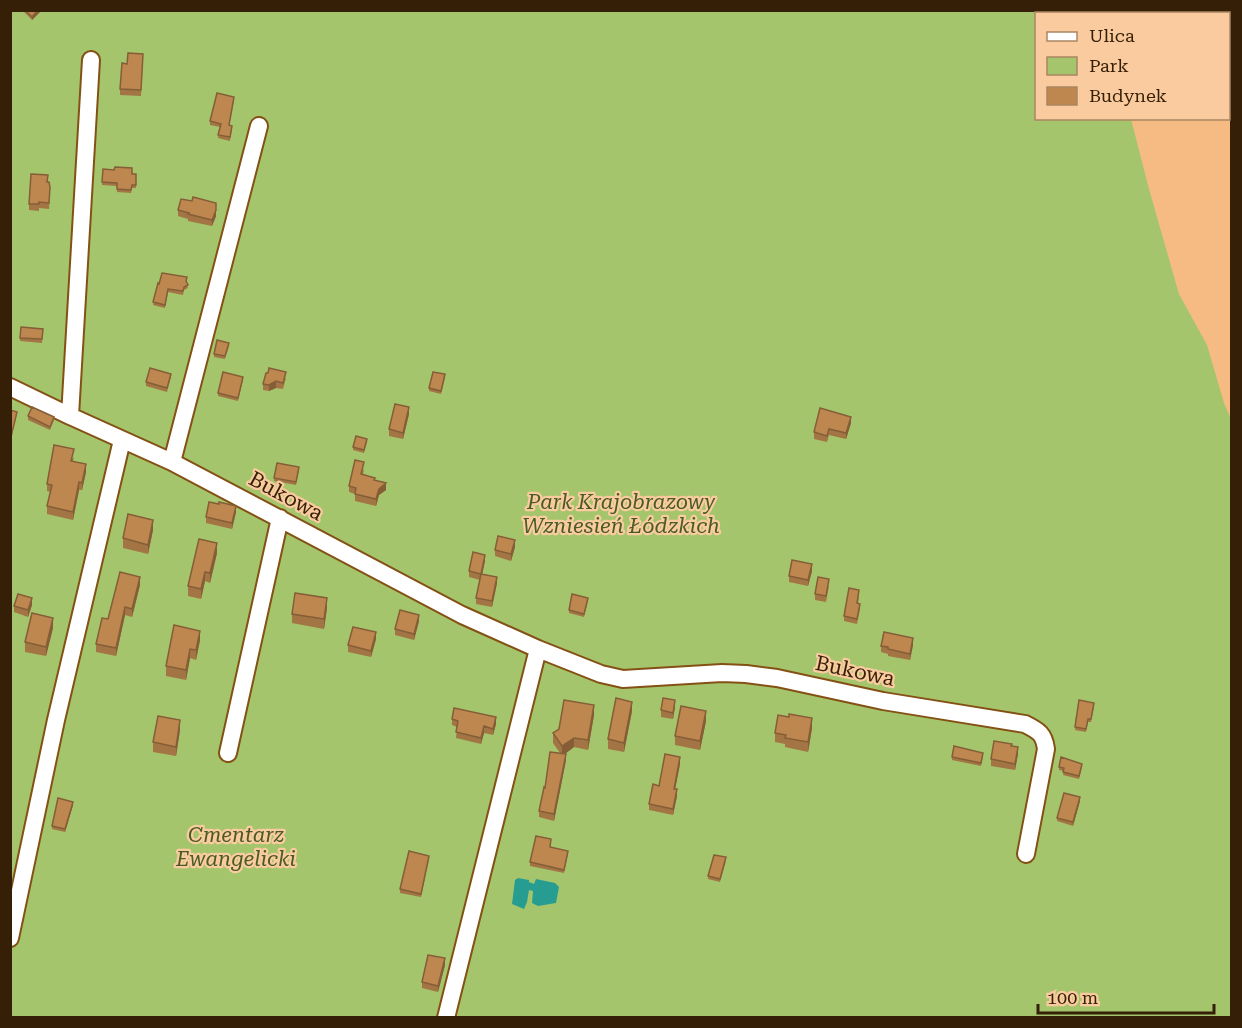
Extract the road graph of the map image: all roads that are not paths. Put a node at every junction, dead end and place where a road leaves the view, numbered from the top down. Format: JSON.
{"nodes":[{"id":1,"x":91,"y":60,"type":"dead end"},
{"id":2,"x":259,"y":126,"type":"dead end"},
{"id":3,"x":10,"y":387,"type":"edge"},
{"id":4,"x":70,"y":416,"type":"junction"},
{"id":5,"x":122,"y":440,"type":"junction"},
{"id":6,"x":172,"y":462,"type":"junction"},
{"id":7,"x":280,"y":518,"type":"junction"},
{"id":8,"x":538,"y":649,"type":"junction"},
{"id":9,"x":228,"y":753,"type":"dead end"},
{"id":10,"x":1026,"y":854,"type":"dead end"},
{"id":11,"x":10,"y":938,"type":"edge"},
{"id":12,"x":446,"y":1017,"type":"edge"}],
"edges":[{"from":1,"to":4,"type":"street"},
{"from":2,"to":6,"type":"street"},
{"from":3,"to":4,"type":"street","name":"Bukowa"},
{"from":4,"to":5,"type":"street","name":"Bukowa"},
{"from":5,"to":6,"type":"street","name":"Bukowa"},
{"from":5,"to":11,"type":"street"},
{"from":6,"to":7,"type":"street","name":"Bukowa"},
{"from":7,"to":8,"type":"street","name":"Bukowa"},
{"from":7,"to":9,"type":"street"},
{"from":8,"to":10,"type":"street","name":"Bukowa"},
{"from":8,"to":12,"type":"street"}]}
